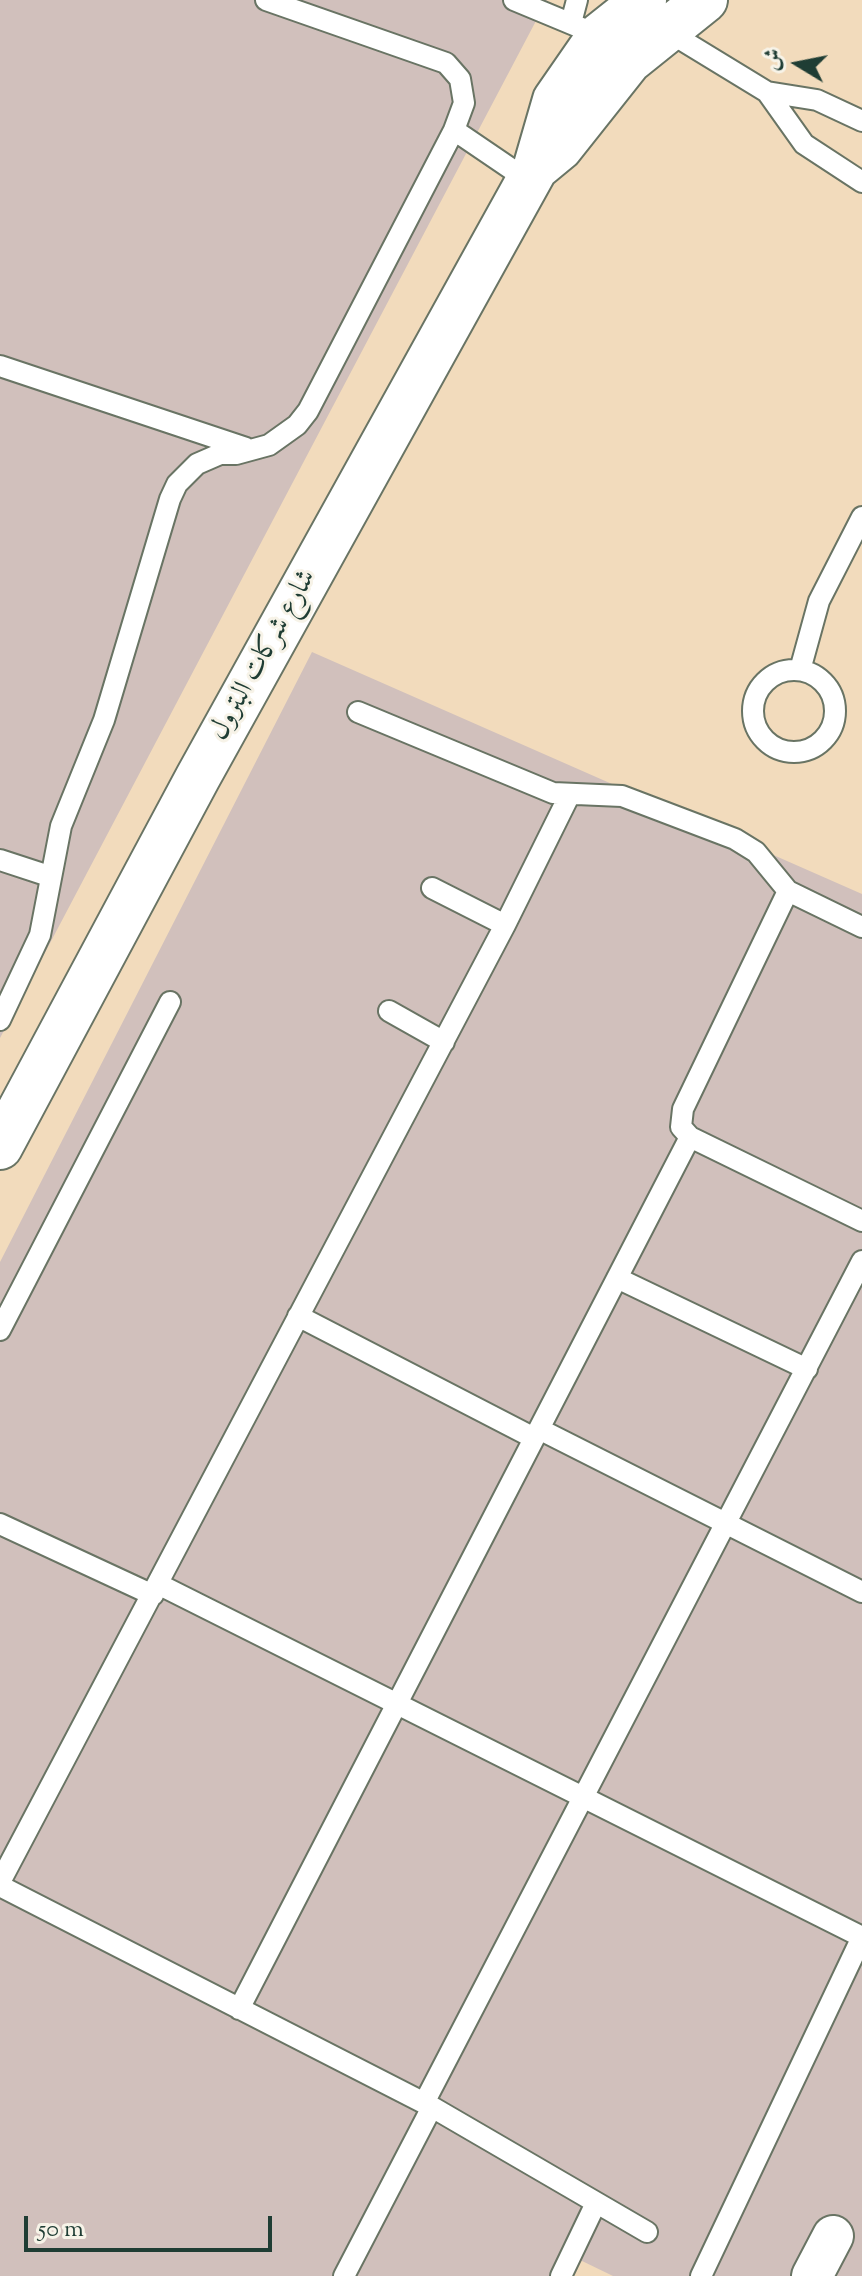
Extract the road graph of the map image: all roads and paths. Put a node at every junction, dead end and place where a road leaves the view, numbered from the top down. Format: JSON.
{"nodes":[{"id":1,"x":266,"y":0,"type":"edge"},
{"id":2,"x":514,"y":0,"type":"edge"},
{"id":3,"x":705,"y":0,"type":"edge"},
{"id":4,"x":655,"y":15,"type":"edge"},
{"id":5,"x":597,"y":24,"type":"edge"},
{"id":6,"x":767,"y":92,"type":"junction"},
{"id":7,"x":862,"y":121,"type":"edge"},
{"id":8,"x":454,"y":130,"type":"junction"},
{"id":9,"x":532,"y":175,"type":"junction"},
{"id":10,"x":862,"y":182,"type":"edge"},
{"id":11,"x":0,"y":366,"type":"edge"},
{"id":12,"x":253,"y":451,"type":"junction"},
{"id":13,"x":862,"y":517,"type":"edge"},
{"id":14,"x":800,"y":670,"type":"junction"},
{"id":15,"x":358,"y":712,"type":"dead end"},
{"id":16,"x":569,"y":796,"type":"junction"},
{"id":17,"x":0,"y":860,"type":"edge"},
{"id":18,"x":49,"y":876,"type":"junction"},
{"id":19,"x":432,"y":888,"type":"dead end"},
{"id":20,"x":788,"y":891,"type":"junction"},
{"id":21,"x":505,"y":925,"type":"junction"},
{"id":22,"x":862,"y":927,"type":"edge"},
{"id":23,"x":170,"y":1002,"type":"dead end"},
{"id":24,"x":389,"y":1011,"type":"dead end"},
{"id":25,"x":0,"y":1020,"type":"edge"},
{"id":26,"x":444,"y":1042,"type":"junction"},
{"id":27,"x":690,"y":1137,"type":"junction"},
{"id":28,"x":0,"y":1147,"type":"edge"},
{"id":29,"x":862,"y":1221,"type":"edge"},
{"id":30,"x":862,"y":1261,"type":"edge"},
{"id":31,"x":617,"y":1278,"type":"junction"},
{"id":32,"x":298,"y":1316,"type":"junction"},
{"id":33,"x":0,"y":1330,"type":"edge"},
{"id":34,"x":807,"y":1369,"type":"junction"},
{"id":35,"x":536,"y":1434,"type":"junction"},
{"id":36,"x":0,"y":1524,"type":"edge"},
{"id":37,"x":727,"y":1524,"type":"junction"},
{"id":38,"x":155,"y":1589,"type":"junction"},
{"id":39,"x":862,"y":1592,"type":"edge"},
{"id":40,"x":396,"y":1704,"type":"junction"},
{"id":41,"x":583,"y":1797,"type":"junction"},
{"id":42,"x":0,"y":1884,"type":"edge"},
{"id":43,"x":862,"y":1937,"type":"edge"},
{"id":44,"x":239,"y":2009,"type":"junction"},
{"id":45,"x":428,"y":2105,"type":"junction"},
{"id":46,"x":596,"y":2203,"type":"junction"},
{"id":47,"x":647,"y":2232,"type":"dead end"},
{"id":48,"x":833,"y":2236,"type":"dead end"},
{"id":49,"x":344,"y":2276,"type":"edge"},
{"id":50,"x":561,"y":2276,"type":"edge"},
{"id":51,"x":701,"y":2276,"type":"edge"},
{"id":52,"x":812,"y":2276,"type":"edge"}],
"edges":[{"from":1,"to":8,"type":"lane"},
{"from":2,"to":5,"type":"lane"},
{"from":3,"to":4,"type":"street","name":"شارع شركات البترول"},
{"from":4,"to":5,"type":"street","name":"شارع شركات البترول"},
{"from":4,"to":6,"type":"lane"},
{"from":5,"to":9,"type":"street","name":"شارع شركات البترول"},
{"from":6,"to":7,"type":"lane"},
{"from":6,"to":10,"type":"lane"},
{"from":8,"to":9,"type":"lane"},
{"from":8,"to":12,"type":"lane"},
{"from":9,"to":28,"type":"street","name":"شارع شركات البترول"},
{"from":11,"to":12,"type":"lane"},
{"from":12,"to":18,"type":"lane"},
{"from":13,"to":14,"type":"lane"},
{"from":14,"to":14,"type":"lane"},
{"from":15,"to":16,"type":"lane"},
{"from":16,"to":20,"type":"lane"},
{"from":16,"to":21,"type":"lane"},
{"from":17,"to":18,"type":"lane"},
{"from":18,"to":25,"type":"lane"},
{"from":19,"to":21,"type":"lane"},
{"from":20,"to":22,"type":"lane"},
{"from":20,"to":27,"type":"lane"},
{"from":21,"to":26,"type":"lane"},
{"from":23,"to":33,"type":"lane"},
{"from":24,"to":26,"type":"lane"},
{"from":26,"to":32,"type":"lane"},
{"from":27,"to":29,"type":"lane"},
{"from":27,"to":31,"type":"lane"},
{"from":30,"to":34,"type":"lane"},
{"from":31,"to":34,"type":"lane"},
{"from":31,"to":35,"type":"lane"},
{"from":32,"to":35,"type":"lane"},
{"from":32,"to":38,"type":"lane"},
{"from":34,"to":37,"type":"lane"},
{"from":35,"to":37,"type":"lane"},
{"from":35,"to":40,"type":"lane"},
{"from":36,"to":38,"type":"lane"},
{"from":37,"to":39,"type":"lane"},
{"from":37,"to":41,"type":"lane"},
{"from":38,"to":40,"type":"lane"},
{"from":38,"to":42,"type":"lane"},
{"from":40,"to":41,"type":"lane"},
{"from":40,"to":44,"type":"lane"},
{"from":41,"to":43,"type":"lane"},
{"from":41,"to":45,"type":"lane"},
{"from":42,"to":44,"type":"lane"},
{"from":43,"to":51,"type":"lane"},
{"from":44,"to":45,"type":"lane"},
{"from":45,"to":46,"type":"lane"},
{"from":45,"to":49,"type":"lane"},
{"from":46,"to":47,"type":"lane"},
{"from":46,"to":50,"type":"lane"},
{"from":48,"to":52,"type":"street"}]}
